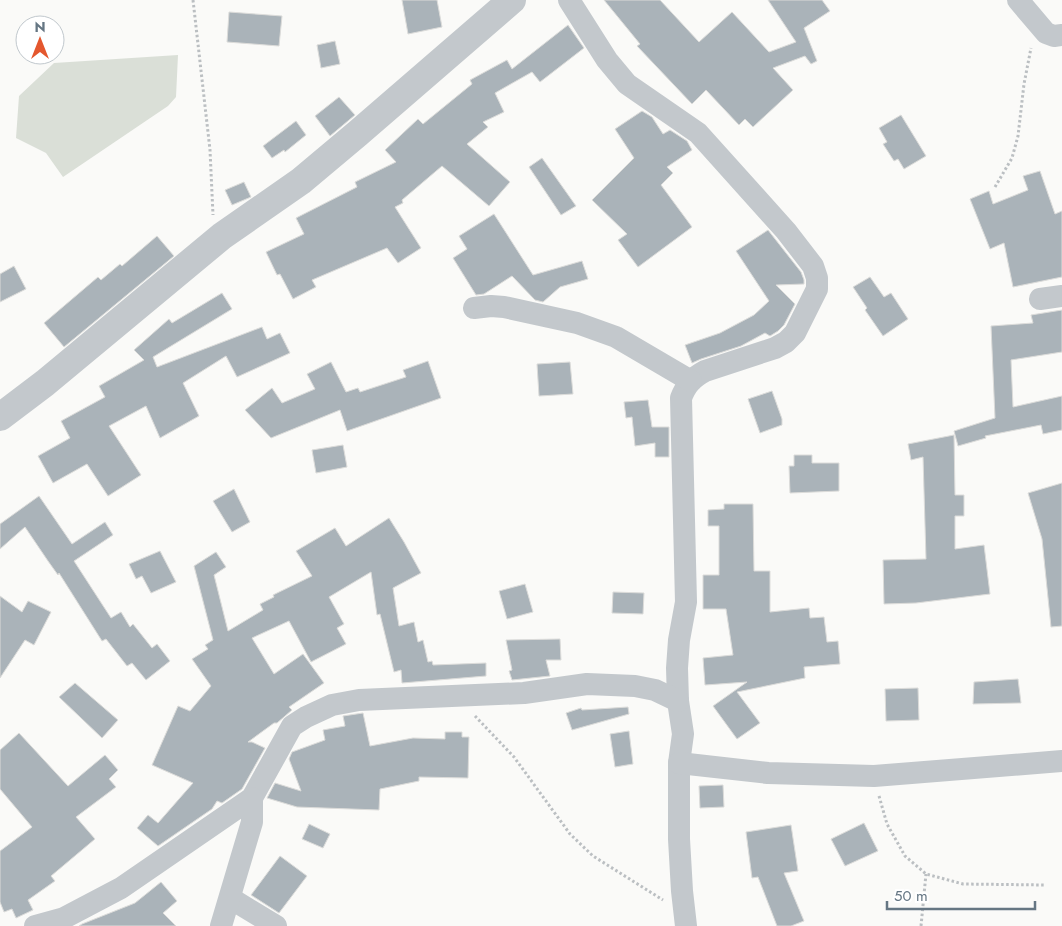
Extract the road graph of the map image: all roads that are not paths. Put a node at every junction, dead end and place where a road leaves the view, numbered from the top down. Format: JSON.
{"nodes":[{"id":1,"x":512,"y":0,"type":"edge"},
{"id":2,"x":570,"y":0,"type":"edge"},
{"id":3,"x":1018,"y":0,"type":"edge"},
{"id":4,"x":1062,"y":35,"type":"edge"},
{"id":5,"x":1062,"y":296,"type":"edge"},
{"id":6,"x":1040,"y":299,"type":"dead end"},
{"id":7,"x":474,"y":308,"type":"dead end"},
{"id":8,"x":691,"y":381,"type":"junction"},
{"id":9,"x":0,"y":417,"type":"edge"},
{"id":10,"x":678,"y":701,"type":"junction"},
{"id":11,"x":1062,"y":761,"type":"edge"},
{"id":12,"x":679,"y":762,"type":"junction"},
{"id":13,"x":252,"y":798,"type":"junction"},
{"id":14,"x":230,"y":898,"type":"junction"},
{"id":15,"x":686,"y":920,"type":"edge"},
{"id":16,"x":35,"y":926,"type":"edge"},
{"id":17,"x":221,"y":926,"type":"edge"},
{"id":18,"x":276,"y":926,"type":"edge"}],
"edges":[{"from":1,"to":9,"type":"street"},
{"from":2,"to":8,"type":"street"},
{"from":3,"to":4,"type":"street"},
{"from":5,"to":6,"type":"street"},
{"from":7,"to":8,"type":"street"},
{"from":8,"to":10,"type":"street"},
{"from":10,"to":12,"type":"street"},
{"from":10,"to":13,"type":"street"},
{"from":11,"to":12,"type":"street"},
{"from":12,"to":15,"type":"street"},
{"from":13,"to":14,"type":"street"},
{"from":13,"to":16,"type":"street"},
{"from":14,"to":17,"type":"street"},
{"from":14,"to":18,"type":"street"}]}
